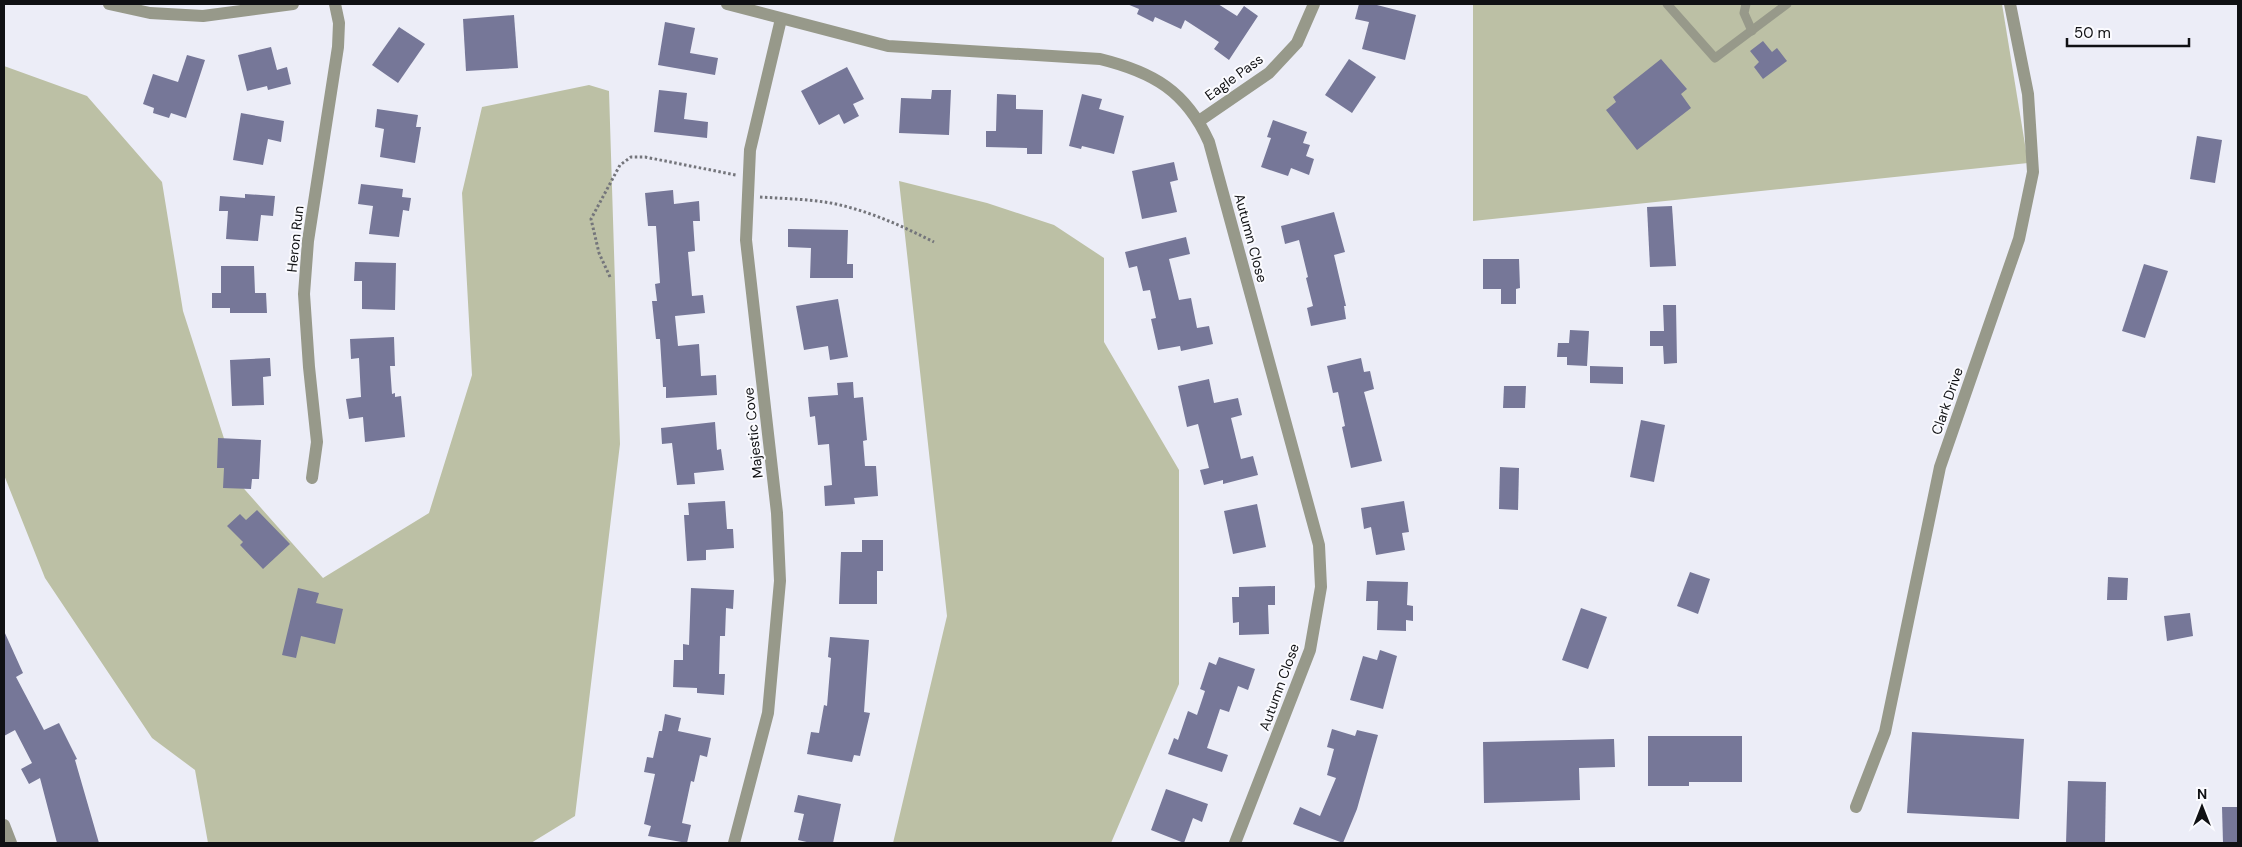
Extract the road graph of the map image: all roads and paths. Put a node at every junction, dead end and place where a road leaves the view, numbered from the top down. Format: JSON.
{"nodes":[{"id":1,"x":109,"y":4,"type":"edge"},
{"id":2,"x":293,"y":4,"type":"edge"},
{"id":3,"x":335,"y":4,"type":"edge"},
{"id":4,"x":727,"y":4,"type":"edge"},
{"id":5,"x":1314,"y":4,"type":"edge"},
{"id":6,"x":1667,"y":4,"type":"edge"},
{"id":7,"x":1746,"y":4,"type":"edge"},
{"id":8,"x":1787,"y":4,"type":"edge"},
{"id":9,"x":2010,"y":4,"type":"edge"},
{"id":10,"x":781,"y":19,"type":"junction"},
{"id":11,"x":1752,"y":31,"type":"junction"},
{"id":12,"x":1199,"y":121,"type":"junction"},
{"id":13,"x":737,"y":175,"type":"dead end"},
{"id":14,"x":756,"y":197,"type":"dead end"},
{"id":15,"x":934,"y":242,"type":"dead end"},
{"id":16,"x":610,"y":277,"type":"dead end"},
{"id":17,"x":312,"y":478,"type":"dead end"},
{"id":18,"x":1856,"y":807,"type":"dead end"},
{"id":19,"x":4,"y":825,"type":"edge"},
{"id":20,"x":11,"y":843,"type":"edge"},
{"id":21,"x":734,"y":843,"type":"edge"},
{"id":22,"x":1235,"y":843,"type":"edge"}],
"edges":[{"from":1,"to":2,"type":"street"},
{"from":3,"to":17,"type":"street","name":"Heron Run"},
{"from":4,"to":10,"type":"street","name":"Autumn Close"},
{"from":5,"to":12,"type":"street","name":"Eagle Pass"},
{"from":6,"to":11,"type":"lane"},
{"from":7,"to":11,"type":"lane"},
{"from":8,"to":11,"type":"lane"},
{"from":9,"to":18,"type":"street","name":"Clark Drive"},
{"from":10,"to":12,"type":"street","name":"Autumn Close"},
{"from":10,"to":21,"type":"street","name":"Majestic Cove"},
{"from":12,"to":22,"type":"street","name":"Autumn Close"},
{"from":13,"to":16,"type":"path"},
{"from":14,"to":15,"type":"path"},
{"from":19,"to":20,"type":"street"}]}
